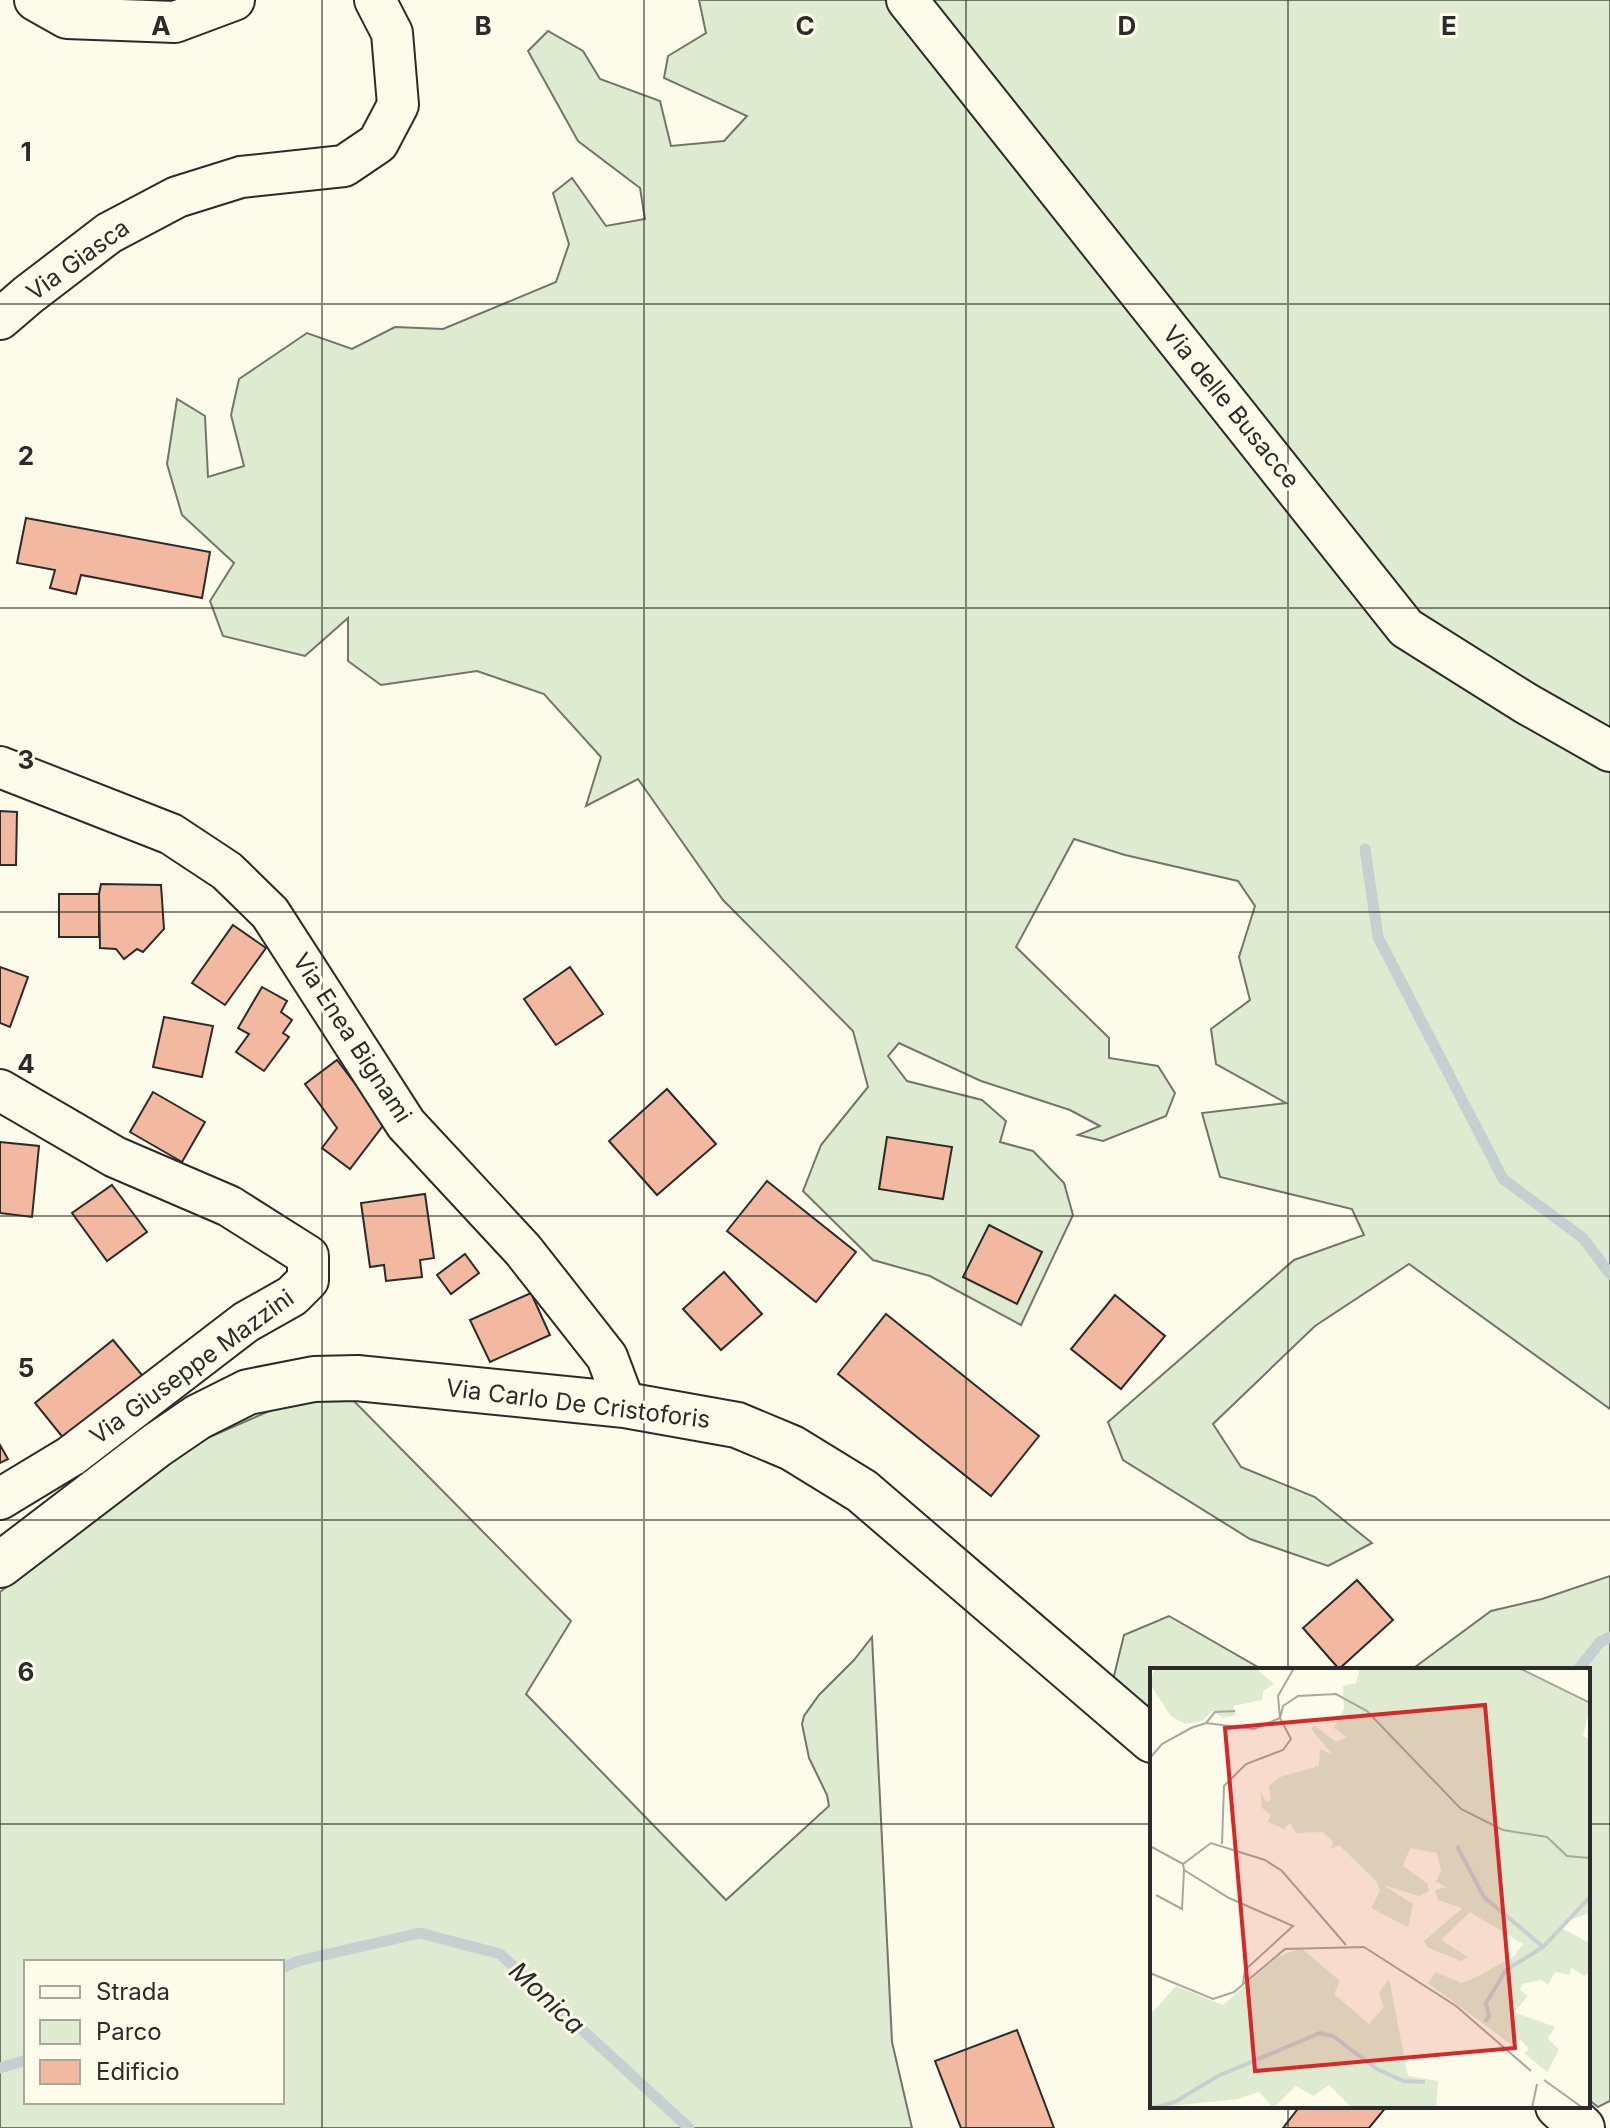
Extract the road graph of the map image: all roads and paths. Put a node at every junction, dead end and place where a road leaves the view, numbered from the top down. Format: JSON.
{"nodes":[{"id":1,"x":35,"y":0,"type":"edge"},
{"id":2,"x":234,"y":0,"type":"edge"},
{"id":3,"x":375,"y":0,"type":"edge"},
{"id":4,"x":907,"y":0,"type":"edge"},
{"id":5,"x":0,"y":319,"type":"edge"},
{"id":6,"x":1610,"y":751,"type":"edge"},
{"id":7,"x":0,"y":767,"type":"edge"},
{"id":8,"x":0,"y":1090,"type":"edge"},
{"id":9,"x":625,"y":1405,"type":"junction"},
{"id":10,"x":0,"y":1499,"type":"edge"},
{"id":11,"x":0,"y":1565,"type":"edge"},
{"id":12,"x":1150,"y":1738,"type":"edge"},
{"id":13,"x":1560,"y":2108,"type":"edge"},
{"id":14,"x":1582,"y":2128,"type":"edge"}],
"edges":[{"from":1,"to":2,"type":"street"},
{"from":3,"to":5,"type":"street","name":"Via Giasca"},
{"from":4,"to":6,"type":"street","name":"Via delle Busacce"},
{"from":7,"to":9,"type":"street","name":"Via Enea Bignami"},
{"from":8,"to":10,"type":"street","name":"Via Giuseppe Mazzini"},
{"from":9,"to":11,"type":"main road","name":"Via Carlo De Cristoforis"},
{"from":9,"to":12,"type":"main road","name":"Via Carlo De Cristoforis"},
{"from":13,"to":14,"type":"main road"}]}
